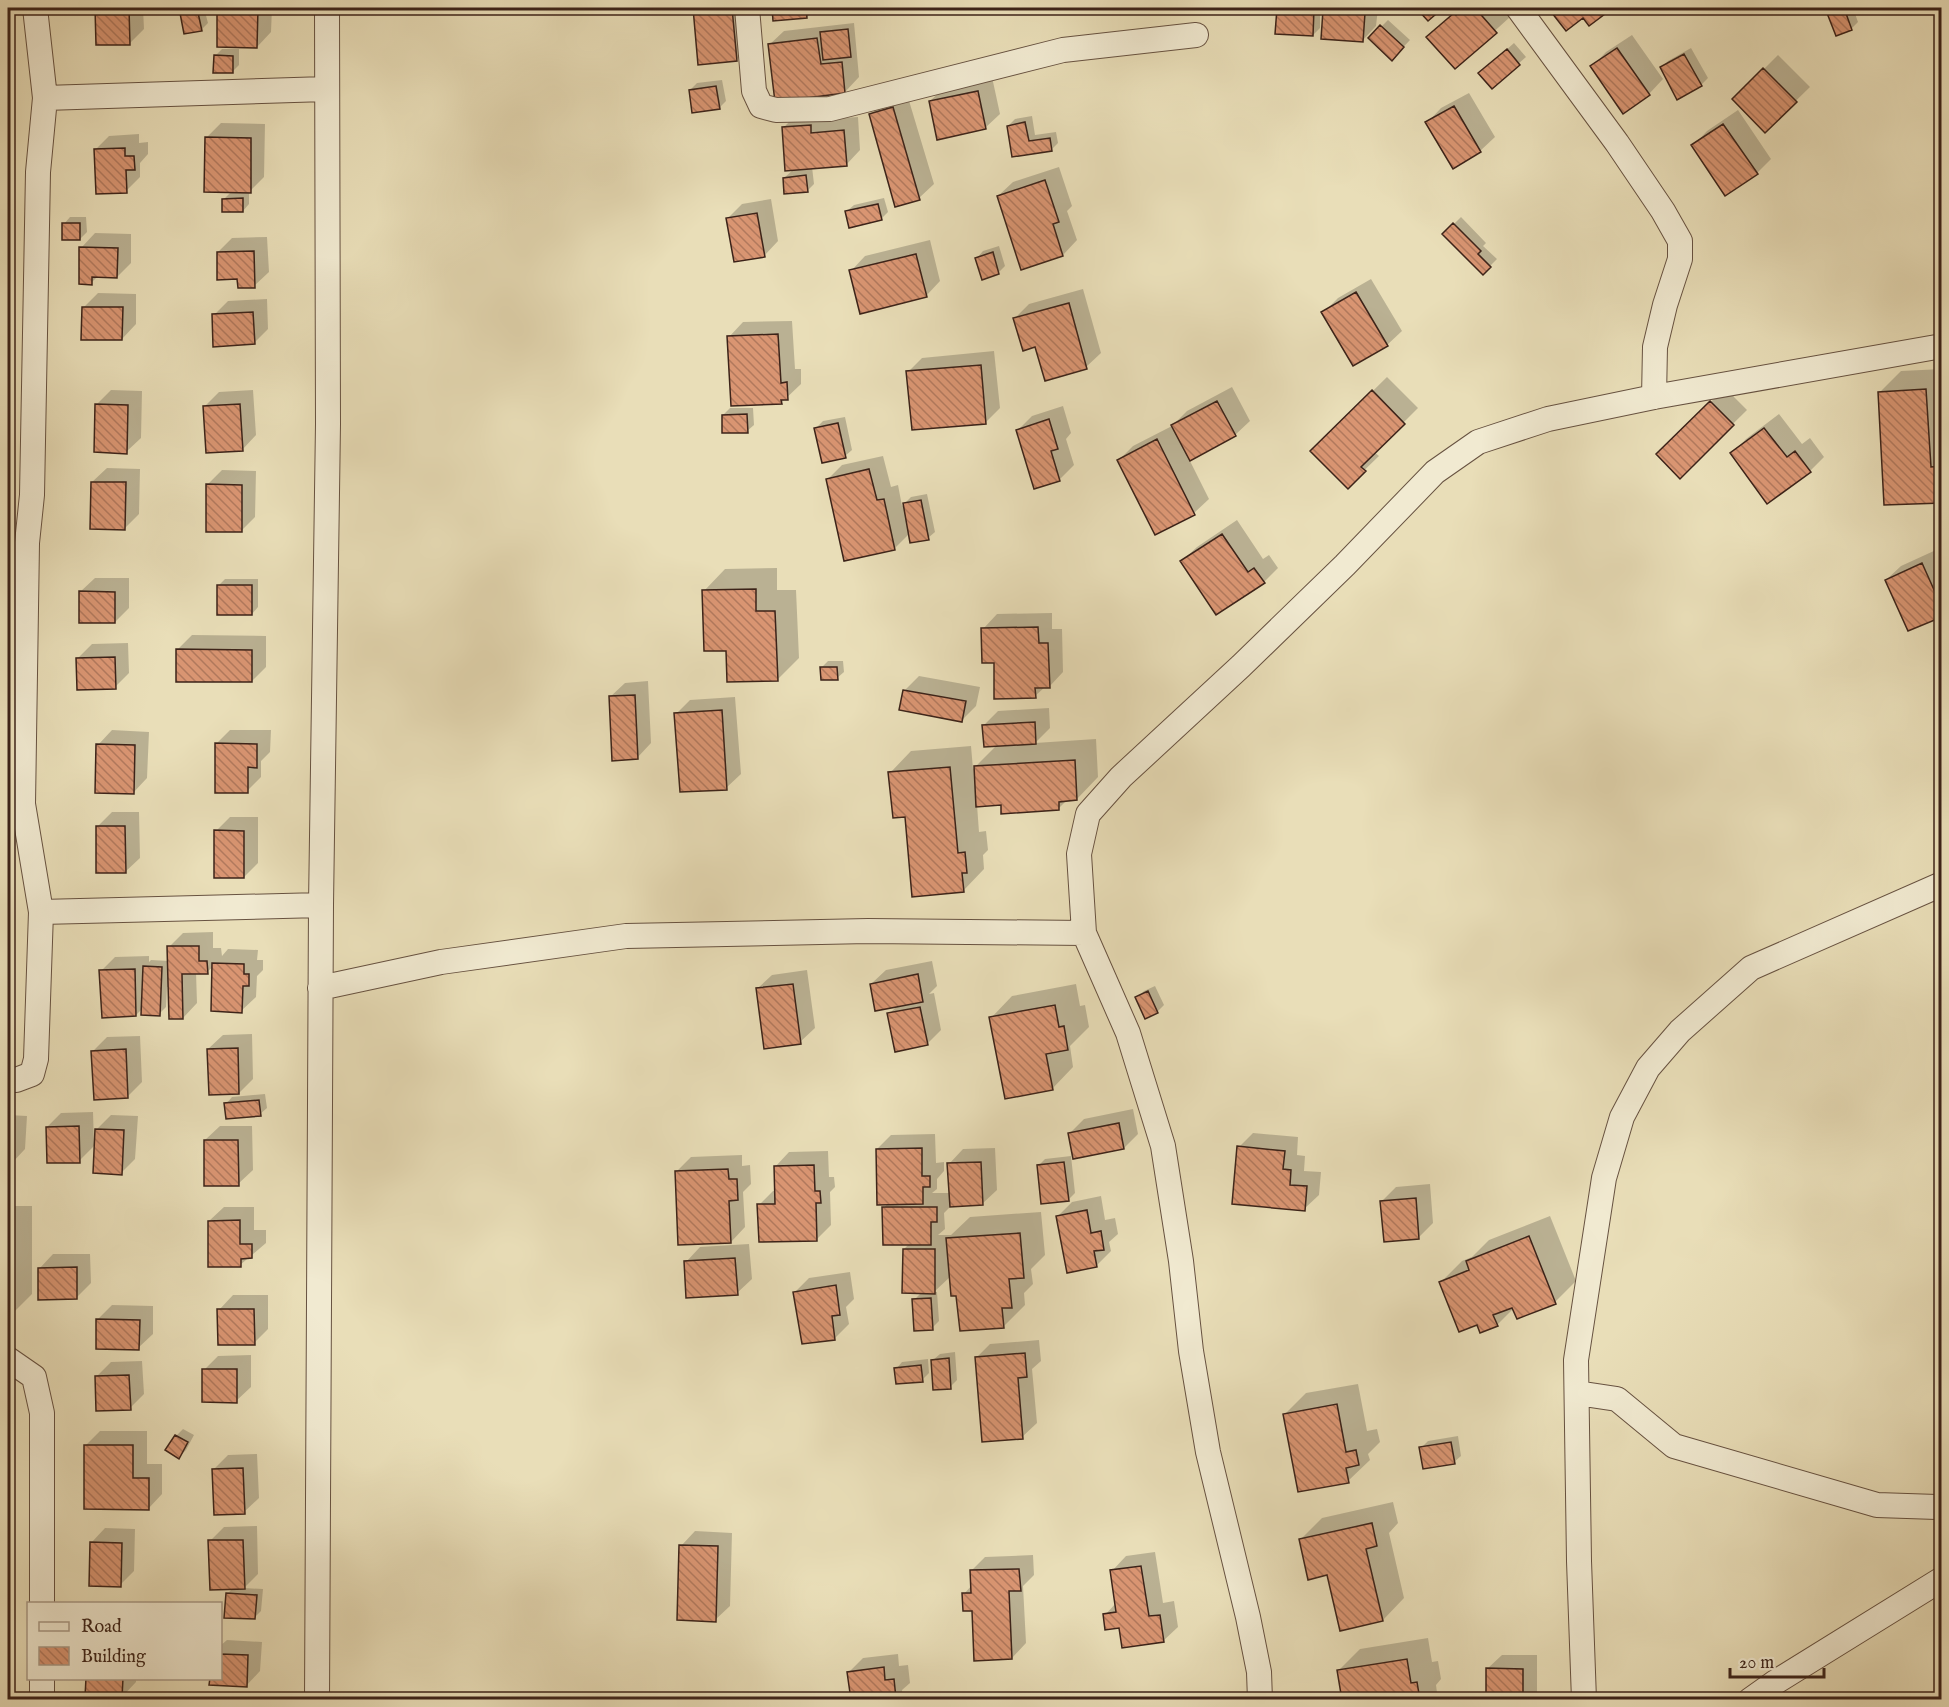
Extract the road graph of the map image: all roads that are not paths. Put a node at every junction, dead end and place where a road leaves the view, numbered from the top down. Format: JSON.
{"nodes":[{"id":1,"x":35,"y":8,"type":"edge"},
{"id":2,"x":327,"y":8,"type":"edge"},
{"id":3,"x":747,"y":8,"type":"edge"},
{"id":4,"x":1518,"y":8,"type":"edge"},
{"id":5,"x":1196,"y":35,"type":"dead end"},
{"id":6,"x":326,"y":89,"type":"junction"},
{"id":7,"x":45,"y":98,"type":"junction"},
{"id":8,"x":1941,"y":346,"type":"edge"},
{"id":9,"x":1654,"y":397,"type":"junction"},
{"id":10,"x":17,"y":543,"type":"edge"},
{"id":11,"x":15,"y":804,"type":"edge"},
{"id":12,"x":1941,"y":884,"type":"edge"},
{"id":13,"x":321,"y":905,"type":"junction"},
{"id":14,"x":41,"y":912,"type":"junction"},
{"id":15,"x":1084,"y":933,"type":"junction"},
{"id":16,"x":320,"y":988,"type":"junction"},
{"id":17,"x":8,"y":1080,"type":"edge"},
{"id":18,"x":8,"y":1359,"type":"edge"},
{"id":19,"x":1577,"y":1392,"type":"junction"},
{"id":20,"x":1941,"y":1505,"type":"edge"},
{"id":21,"x":1941,"y":1579,"type":"edge"},
{"id":22,"x":42,"y":1602,"type":"edge"},
{"id":23,"x":42,"y":1680,"type":"edge"},
{"id":24,"x":42,"y":1700,"type":"edge"},
{"id":25,"x":317,"y":1700,"type":"edge"},
{"id":26,"x":1260,"y":1700,"type":"edge"},
{"id":27,"x":1584,"y":1700,"type":"edge"},
{"id":28,"x":1750,"y":1700,"type":"edge"}],
"edges":[{"from":1,"to":7,"type":"street"},
{"from":2,"to":6,"type":"street"},
{"from":3,"to":5,"type":"street"},
{"from":4,"to":9,"type":"street"},
{"from":6,"to":7,"type":"street"},
{"from":6,"to":13,"type":"street"},
{"from":7,"to":10,"type":"street"},
{"from":8,"to":9,"type":"street"},
{"from":9,"to":15,"type":"street"},
{"from":10,"to":11,"type":"street"},
{"from":11,"to":14,"type":"street"},
{"from":12,"to":19,"type":"street"},
{"from":13,"to":14,"type":"street"},
{"from":13,"to":16,"type":"street"},
{"from":14,"to":17,"type":"street"},
{"from":15,"to":16,"type":"street"},
{"from":15,"to":26,"type":"street"},
{"from":16,"to":25,"type":"street"},
{"from":18,"to":22,"type":"street"},
{"from":19,"to":20,"type":"street"},
{"from":19,"to":27,"type":"street"},
{"from":21,"to":28,"type":"street"},
{"from":23,"to":24,"type":"street"}]}
